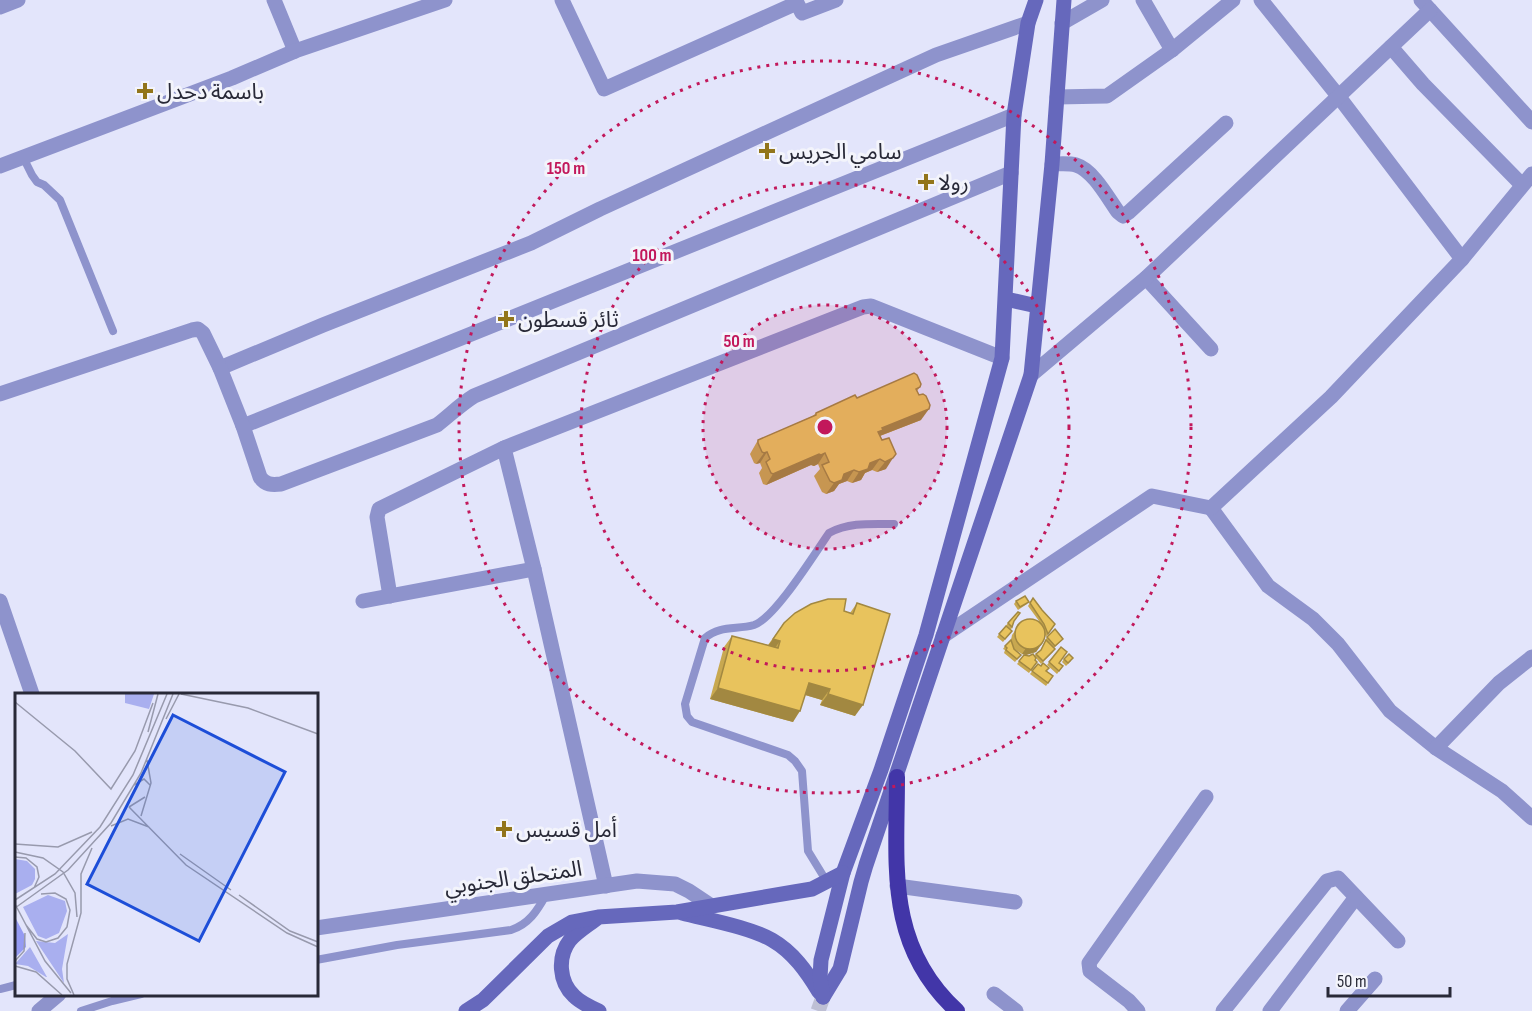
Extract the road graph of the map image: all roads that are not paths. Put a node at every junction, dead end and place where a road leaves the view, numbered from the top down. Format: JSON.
{"nodes":[{"id":1,"x":18,"y":0,"type":"edge"},
{"id":2,"x":274,"y":0,"type":"edge"},
{"id":3,"x":445,"y":0,"type":"edge"},
{"id":4,"x":562,"y":0,"type":"edge"},
{"id":5,"x":836,"y":0,"type":"edge"},
{"id":6,"x":1036,"y":0,"type":"edge"},
{"id":7,"x":1064,"y":0,"type":"edge"},
{"id":8,"x":1102,"y":0,"type":"edge"},
{"id":9,"x":1143,"y":0,"type":"edge"},
{"id":10,"x":1233,"y":0,"type":"edge"},
{"id":11,"x":1261,"y":0,"type":"edge"},
{"id":12,"x":796,"y":1,"type":"edge"},
{"id":13,"x":1426,"y":5,"type":"edge"},
{"id":14,"x":0,"y":7,"type":"edge"},
{"id":15,"x":1028,"y":23,"type":"junction"},
{"id":16,"x":1062,"y":23,"type":"junction"},
{"id":17,"x":1391,"y":47,"type":"junction"},
{"id":18,"x":1172,"y":50,"type":"junction"},
{"id":19,"x":295,"y":51,"type":"junction"},
{"id":20,"x":1057,"y":97,"type":"junction"},
{"id":21,"x":1339,"y":97,"type":"junction"},
{"id":22,"x":1014,"y":115,"type":"junction"},
{"id":23,"x":1532,"y":122,"type":"edge"},
{"id":24,"x":1226,"y":123,"type":"dead end"},
{"id":25,"x":23,"y":157,"type":"junction"},
{"id":26,"x":1052,"y":164,"type":"junction"},
{"id":27,"x":0,"y":166,"type":"edge"},
{"id":28,"x":1011,"y":173,"type":"junction"},
{"id":29,"x":1527,"y":180,"type":"edge"},
{"id":30,"x":1462,"y":259,"type":"junction"},
{"id":31,"x":1146,"y":278,"type":"junction"},
{"id":32,"x":1006,"y":299,"type":"junction"},
{"id":33,"x":1037,"y":306,"type":"junction"},
{"id":34,"x":112,"y":331,"type":"dead end"},
{"id":35,"x":1210,"y":349,"type":"dead end"},
{"id":36,"x":1002,"y":358,"type":"junction"},
{"id":37,"x":220,"y":368,"type":"junction"},
{"id":38,"x":1031,"y":375,"type":"junction"},
{"id":39,"x":0,"y":394,"type":"edge"},
{"id":40,"x":243,"y":426,"type":"junction"},
{"id":41,"x":504,"y":448,"type":"junction"},
{"id":42,"x":1211,"y":508,"type":"junction"},
{"id":43,"x":894,"y":524,"type":"dead end"},
{"id":44,"x":534,"y":569,"type":"junction"},
{"id":45,"x":390,"y":596,"type":"junction"},
{"id":46,"x":0,"y":601,"type":"edge"},
{"id":47,"x":363,"y":601,"type":"dead end"},
{"id":48,"x":943,"y":636,"type":"junction"},
{"id":49,"x":1532,"y":657,"type":"edge"},
{"id":50,"x":32,"y":693,"type":"edge"},
{"id":51,"x":1436,"y":748,"type":"junction"},
{"id":52,"x":897,"y":777,"type":"junction"},
{"id":53,"x":1206,"y":797,"type":"dead end"},
{"id":54,"x":1532,"y":818,"type":"edge"},
{"id":55,"x":843,"y":873,"type":"junction"},
{"id":56,"x":827,"y":882,"type":"junction"},
{"id":57,"x":606,"y":886,"type":"junction"},
{"id":58,"x":897,"y":886,"type":"junction"},
{"id":59,"x":546,"y":894,"type":"junction"},
{"id":60,"x":1356,"y":897,"type":"junction"},
{"id":61,"x":1015,"y":902,"type":"dead end"},
{"id":62,"x":710,"y":905,"type":"junction"},
{"id":63,"x":677,"y":912,"type":"junction"},
{"id":64,"x":598,"y":917,"type":"junction"},
{"id":65,"x":318,"y":928,"type":"edge"},
{"id":66,"x":1398,"y":941,"type":"dead end"},
{"id":67,"x":318,"y":960,"type":"edge"},
{"id":68,"x":1375,"y":979,"type":"dead end"},
{"id":69,"x":15,"y":985,"type":"edge"},
{"id":70,"x":0,"y":989,"type":"edge"},
{"id":71,"x":994,"y":994,"type":"dead end"},
{"id":72,"x":57,"y":996,"type":"edge"},
{"id":73,"x":133,"y":996,"type":"edge"},
{"id":74,"x":823,"y":997,"type":"junction"},
{"id":75,"x":39,"y":1011,"type":"edge"},
{"id":76,"x":81,"y":1011,"type":"edge"},
{"id":77,"x":466,"y":1011,"type":"edge"},
{"id":78,"x":599,"y":1011,"type":"edge"},
{"id":79,"x":957,"y":1011,"type":"edge"},
{"id":80,"x":1016,"y":1011,"type":"edge"},
{"id":81,"x":1138,"y":1011,"type":"edge"},
{"id":82,"x":1223,"y":1011,"type":"edge"},
{"id":83,"x":1270,"y":1011,"type":"edge"},
{"id":84,"x":1347,"y":1011,"type":"edge"}],
"edges":[{"from":1,"to":14,"type":"street"},
{"from":2,"to":19,"type":"street"},
{"from":3,"to":19,"type":"street"},
{"from":4,"to":12,"type":"street"},
{"from":5,"to":12,"type":"street"},
{"from":6,"to":15,"type":"main road"},
{"from":7,"to":16,"type":"main road"},
{"from":8,"to":16,"type":"street"},
{"from":9,"to":18,"type":"street"},
{"from":10,"to":18,"type":"street"},
{"from":11,"to":21,"type":"street"},
{"from":13,"to":17,"type":"street"},
{"from":13,"to":23,"type":"street"},
{"from":15,"to":22,"type":"main road"},
{"from":15,"to":37,"type":"street"},
{"from":16,"to":20,"type":"main road"},
{"from":17,"to":21,"type":"street"},
{"from":17,"to":29,"type":"street"},
{"from":18,"to":20,"type":"street"},
{"from":19,"to":25,"type":"street"},
{"from":20,"to":26,"type":"main road"},
{"from":21,"to":30,"type":"street"},
{"from":21,"to":31,"type":"street"},
{"from":22,"to":28,"type":"main road"},
{"from":22,"to":40,"type":"street"},
{"from":24,"to":26,"type":"street"},
{"from":25,"to":27,"type":"street"},
{"from":25,"to":34,"type":"lane"},
{"from":26,"to":33,"type":"main road"},
{"from":28,"to":32,"type":"main road"},
{"from":28,"to":40,"type":"street"},
{"from":29,"to":30,"type":"street"},
{"from":30,"to":42,"type":"street"},
{"from":31,"to":35,"type":"street"},
{"from":31,"to":38,"type":"street"},
{"from":32,"to":33,"type":"main road"},
{"from":32,"to":36,"type":"main road"},
{"from":33,"to":38,"type":"main road"},
{"from":36,"to":41,"type":"street"},
{"from":36,"to":55,"type":"main road"},
{"from":37,"to":39,"type":"street"},
{"from":37,"to":40,"type":"street"},
{"from":38,"to":48,"type":"main road"},
{"from":41,"to":44,"type":"street"},
{"from":41,"to":45,"type":"street"},
{"from":42,"to":48,"type":"street"},
{"from":42,"to":51,"type":"street"},
{"from":43,"to":56,"type":"lane"},
{"from":44,"to":45,"type":"street"},
{"from":44,"to":57,"type":"street"},
{"from":45,"to":47,"type":"street"},
{"from":46,"to":50,"type":"street"},
{"from":48,"to":52,"type":"main road"},
{"from":49,"to":51,"type":"street"},
{"from":51,"to":54,"type":"street"},
{"from":52,"to":58,"type":"highway"},
{"from":52,"to":74,"type":"main road"},
{"from":53,"to":81,"type":"street"},
{"from":55,"to":56,"type":"main road"},
{"from":55,"to":74,"type":"main road"},
{"from":56,"to":62,"type":"main road"},
{"from":57,"to":59,"type":"street","name":"المتحلق الجنوبي"},
{"from":57,"to":62,"type":"street","name":"المتحلق الجنوبي"},
{"from":58,"to":61,"type":"street"},
{"from":58,"to":79,"type":"highway"},
{"from":59,"to":65,"type":"street","name":"المتحلق الجنوبي"},
{"from":59,"to":67,"type":"lane"},
{"from":60,"to":66,"type":"street"},
{"from":60,"to":82,"type":"street"},
{"from":60,"to":83,"type":"street"},
{"from":62,"to":63,"type":"main road"},
{"from":63,"to":64,"type":"main road"},
{"from":63,"to":74,"type":"main road"},
{"from":64,"to":77,"type":"main road"},
{"from":64,"to":78,"type":"main road"},
{"from":68,"to":84,"type":"street"},
{"from":69,"to":70,"type":"lane"},
{"from":71,"to":80,"type":"street"},
{"from":72,"to":75,"type":"street"},
{"from":73,"to":76,"type":"lane"}]}
